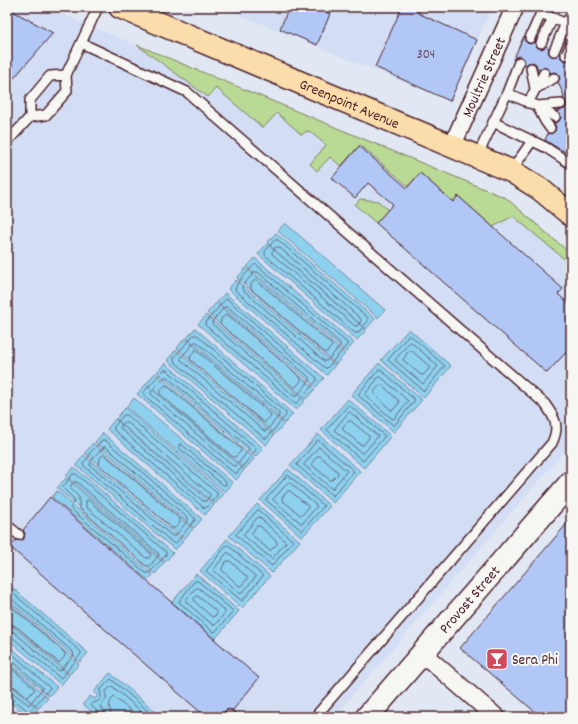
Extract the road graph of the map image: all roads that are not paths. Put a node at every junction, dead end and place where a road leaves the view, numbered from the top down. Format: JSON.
{"nodes":[{"id":1,"x":98,"y":7,"type":"edge"},
{"id":2,"x":120,"y":7,"type":"edge"},
{"id":3,"x":515,"y":7,"type":"edge"},
{"id":4,"x":571,"y":15,"type":"edge"},
{"id":5,"x":553,"y":18,"type":"junction"},
{"id":6,"x":568,"y":24,"type":"edge"},
{"id":7,"x":530,"y":38,"type":"dead end"},
{"id":8,"x":81,"y":43,"type":"junction"},
{"id":9,"x":571,"y":43,"type":"edge"},
{"id":10,"x":541,"y":44,"type":"dead end"},
{"id":11,"x":554,"y":51,"type":"dead end"},
{"id":12,"x":566,"y":55,"type":"dead end"},
{"id":13,"x":519,"y":62,"type":"dead end"},
{"id":14,"x":532,"y":68,"type":"dead end"},
{"id":15,"x":544,"y":73,"type":"dead end"},
{"id":16,"x":66,"y":76,"type":"junction"},
{"id":17,"x":554,"y":78,"type":"dead end"},
{"id":18,"x":535,"y":88,"type":"junction"},
{"id":19,"x":507,"y":93,"type":"junction"},
{"id":20,"x":528,"y":103,"type":"junction"},
{"id":21,"x":561,"y":104,"type":"dead end"},
{"id":22,"x":537,"y":106,"type":"junction"},
{"id":23,"x":30,"y":117,"type":"junction"},
{"id":24,"x":555,"y":117,"type":"dead end"},
{"id":25,"x":493,"y":122,"type":"junction"},
{"id":26,"x":550,"y":128,"type":"dead end"},
{"id":27,"x":532,"y":140,"type":"junction"},
{"id":28,"x":7,"y":142,"type":"edge"},
{"id":29,"x":452,"y":146,"type":"junction"},
{"id":30,"x":477,"y":157,"type":"junction"},
{"id":31,"x":571,"y":164,"type":"edge"},
{"id":32,"x":511,"y":171,"type":"junction"},
{"id":33,"x":571,"y":215,"type":"edge"},
{"id":34,"x":569,"y":490,"type":"edge"},
{"id":35,"x":7,"y":525,"type":"edge"},
{"id":36,"x":19,"y":535,"type":"dead end"},
{"id":37,"x":422,"y":653,"type":"junction"},
{"id":38,"x":315,"y":717,"type":"edge"},
{"id":39,"x":367,"y":717,"type":"edge"},
{"id":40,"x":496,"y":717,"type":"edge"}],
"edges":[{"from":1,"to":8,"type":"lane"},
{"from":2,"to":29,"type":"main road","name":"Greenpoint Avenue"},
{"from":3,"to":29,"type":"street","name":"Moultrie Street"},
{"from":4,"to":6,"type":"lane"},
{"from":5,"to":6,"type":"lane"},
{"from":5,"to":7,"type":"lane"},
{"from":5,"to":10,"type":"lane"},
{"from":6,"to":11,"type":"lane"},
{"from":8,"to":16,"type":"lane"},
{"from":8,"to":38,"type":"lane"},
{"from":9,"to":12,"type":"lane"},
{"from":13,"to":19,"type":"lane"},
{"from":14,"to":18,"type":"lane"},
{"from":15,"to":18,"type":"lane"},
{"from":16,"to":23,"type":"lane"},
{"from":16,"to":23,"type":"lane"},
{"from":17,"to":18,"type":"lane"},
{"from":18,"to":20,"type":"lane"},
{"from":19,"to":20,"type":"lane"},
{"from":19,"to":25,"type":"lane"},
{"from":20,"to":22,"type":"lane"},
{"from":21,"to":22,"type":"lane"},
{"from":22,"to":24,"type":"lane"},
{"from":22,"to":26,"type":"lane"},
{"from":23,"to":28,"type":"lane"},
{"from":25,"to":27,"type":"lane"},
{"from":25,"to":30,"type":"lane"},
{"from":27,"to":31,"type":"lane"},
{"from":27,"to":32,"type":"lane"},
{"from":29,"to":30,"type":"main road","name":"Greenpoint Avenue"},
{"from":30,"to":32,"type":"main road","name":"Greenpoint Avenue"},
{"from":32,"to":33,"type":"main road","name":"Greenpoint Avenue"},
{"from":34,"to":37,"type":"street","name":"Provost Street"},
{"from":35,"to":36,"type":"lane"},
{"from":37,"to":39,"type":"street","name":"Provost Street"},
{"from":37,"to":40,"type":"street"}]}
